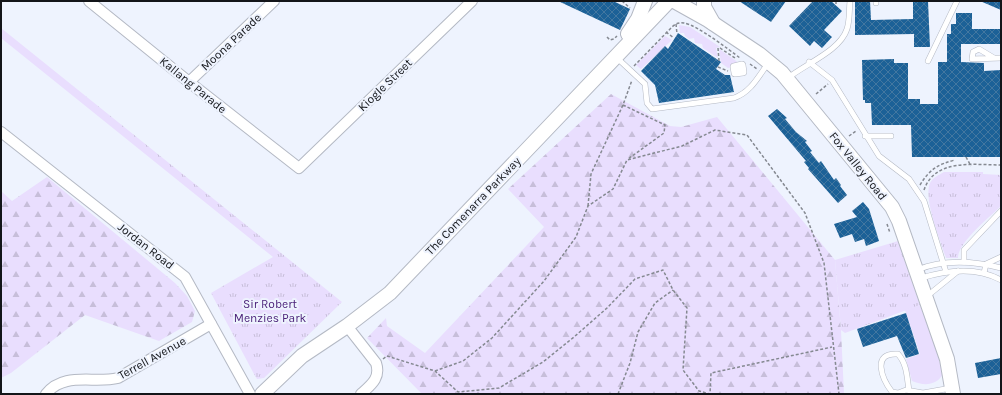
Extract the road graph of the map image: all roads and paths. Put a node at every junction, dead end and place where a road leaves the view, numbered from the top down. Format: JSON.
{"nodes":[{"id":1,"x":89,"y":1,"type":"edge"},
{"id":2,"x":274,"y":1,"type":"edge"},
{"id":3,"x":472,"y":1,"type":"edge"},
{"id":4,"x":645,"y":1,"type":"edge"},
{"id":5,"x":670,"y":1,"type":"edge"},
{"id":6,"x":674,"y":1,"type":"edge"},
{"id":7,"x":704,"y":1,"type":"edge"},
{"id":8,"x":836,"y":1,"type":"edge"},
{"id":9,"x":850,"y":1,"type":"edge"},
{"id":10,"x":957,"y":1,"type":"edge"},
{"id":11,"x":836,"y":4,"type":"dead end"},
{"id":12,"x":676,"y":24,"type":"junction"},
{"id":13,"x":713,"y":24,"type":"junction"},
{"id":14,"x":666,"y":32,"type":"junction"},
{"id":15,"x":677,"y":34,"type":"dead end"},
{"id":16,"x":674,"y":38,"type":"dead end"},
{"id":17,"x":616,"y":57,"type":"junction"},
{"id":18,"x":994,"y":58,"type":"dead end"},
{"id":19,"x":1001,"y":58,"type":"edge"},
{"id":20,"x":719,"y":61,"type":"dead end"},
{"id":21,"x":928,"y":61,"type":"dead end"},
{"id":22,"x":742,"y":62,"type":"junction"},
{"id":23,"x":809,"y":62,"type":"junction"},
{"id":24,"x":719,"y":64,"type":"dead end"},
{"id":25,"x":766,"y":67,"type":"junction"},
{"id":26,"x":720,"y":68,"type":"dead end"},
{"id":27,"x":604,"y":69,"type":"junction"},
{"id":28,"x":630,"y":70,"type":"junction"},
{"id":29,"x":637,"y":76,"type":"junction"},
{"id":30,"x":787,"y":78,"type":"junction"},
{"id":31,"x":832,"y":80,"type":"junction"},
{"id":32,"x":188,"y":82,"type":"junction"},
{"id":33,"x":816,"y":94,"type":"dead end"},
{"id":34,"x":623,"y":105,"type":"junction"},
{"id":35,"x":860,"y":127,"type":"junction"},
{"id":36,"x":1,"y":132,"type":"edge"},
{"id":37,"x":849,"y":136,"type":"dead end"},
{"id":38,"x":865,"y":136,"type":"junction"},
{"id":39,"x":891,"y":136,"type":"dead end"},
{"id":40,"x":966,"y":157,"type":"dead end"},
{"id":41,"x":627,"y":160,"type":"junction"},
{"id":42,"x":955,"y":160,"type":"dead end"},
{"id":43,"x":1001,"y":165,"type":"edge"},
{"id":44,"x":971,"y":166,"type":"junction"},
{"id":45,"x":299,"y":168,"type":"joint"},
{"id":46,"x":920,"y":187,"type":"dead end"},
{"id":47,"x":924,"y":200,"type":"junction"},
{"id":48,"x":588,"y":206,"type":"junction"},
{"id":49,"x":1001,"y":211,"type":"edge"},
{"id":50,"x":886,"y":220,"type":"dead end"},
{"id":51,"x":891,"y":234,"type":"dead end"},
{"id":52,"x":1001,"y":257,"type":"edge"},
{"id":53,"x":964,"y":262,"type":"junction"},
{"id":54,"x":944,"y":264,"type":"junction"},
{"id":55,"x":986,"y":264,"type":"junction"},
{"id":56,"x":1001,"y":268,"type":"edge"},
{"id":57,"x":958,"y":271,"type":"junction"},
{"id":58,"x":946,"y":272,"type":"junction"},
{"id":59,"x":984,"y":273,"type":"junction"},
{"id":60,"x":918,"y":274,"type":"junction"},
{"id":61,"x":1001,"y":280,"type":"edge"},
{"id":62,"x":673,"y":290,"type":"junction"},
{"id":63,"x":926,"y":297,"type":"junction"},
{"id":64,"x":211,"y":324,"type":"junction"},
{"id":65,"x":347,"y":326,"type":"junction"},
{"id":66,"x":833,"y":347,"type":"junction"},
{"id":67,"x":376,"y":363,"type":"junction"},
{"id":68,"x":435,"y":371,"type":"junction"},
{"id":69,"x":907,"y":390,"type":"junction"},
{"id":70,"x":953,"y":391,"type":"edge"},
{"id":71,"x":46,"y":394,"type":"edge"},
{"id":72,"x":250,"y":394,"type":"edge"},
{"id":73,"x":262,"y":394,"type":"edge"},
{"id":74,"x":361,"y":394,"type":"edge"},
{"id":75,"x":618,"y":394,"type":"edge"},
{"id":76,"x":839,"y":394,"type":"edge"}],
"edges":[{"from":1,"to":32,"type":"street","name":"Kallang Parade"},
{"from":2,"to":32,"type":"street","name":"Moona Parade"},
{"from":3,"to":45,"type":"street","name":"Kiogle Street"},
{"from":4,"to":27,"type":"main road"},
{"from":5,"to":17,"type":"main road","name":"The Comenarra Parkway"},
{"from":6,"to":13,"type":"main road","name":"Fox Valley Road"},
{"from":7,"to":13,"type":"main road"},
{"from":8,"to":11,"type":"path"},
{"from":9,"to":23,"type":"lane"},
{"from":10,"to":21,"type":"lane"},
{"from":12,"to":14,"type":"path"},
{"from":12,"to":15,"type":"path"},
{"from":12,"to":22,"type":"path"},
{"from":13,"to":25,"type":"main road","name":"Fox Valley Road"},
{"from":14,"to":16,"type":"path"},
{"from":14,"to":28,"type":"path"},
{"from":17,"to":27,"type":"main road","name":"The Comenarra Parkway"},
{"from":17,"to":28,"type":"lane"},
{"from":18,"to":19,"type":"lane"},
{"from":20,"to":22,"type":"path"},
{"from":22,"to":25,"type":"path"},
{"from":23,"to":30,"type":"lane"},
{"from":23,"to":31,"type":"lane"},
{"from":24,"to":26,"type":"path"},
{"from":25,"to":29,"type":"lane"},
{"from":25,"to":30,"type":"main road","name":"Fox Valley Road"},
{"from":27,"to":65,"type":"main road","name":"The Comenarra Parkway"},
{"from":28,"to":29,"type":"lane"},
{"from":29,"to":34,"type":"path"},
{"from":30,"to":60,"type":"main road","name":"Fox Valley Road"},
{"from":31,"to":33,"type":"path"},
{"from":31,"to":35,"type":"lane"},
{"from":32,"to":45,"type":"street","name":"Kallang Parade"},
{"from":34,"to":41,"type":"path"},
{"from":34,"to":48,"type":"path"},
{"from":35,"to":37,"type":"path"},
{"from":35,"to":38,"type":"lane"},
{"from":36,"to":64,"type":"street","name":"Jordan Road"},
{"from":38,"to":39,"type":"lane"},
{"from":38,"to":47,"type":"lane"},
{"from":40,"to":44,"type":"path"},
{"from":41,"to":48,"type":"path"},
{"from":41,"to":66,"type":"path"},
{"from":42,"to":46,"type":"path"},
{"from":43,"to":44,"type":"path"},
{"from":44,"to":47,"type":"path"},
{"from":47,"to":54,"type":"lane"},
{"from":48,"to":68,"type":"path"},
{"from":49,"to":53,"type":"lane"},
{"from":50,"to":51,"type":"path"},
{"from":52,"to":55,"type":"lane"},
{"from":53,"to":54,"type":"lane"},
{"from":53,"to":55,"type":"lane"},
{"from":54,"to":58,"type":"lane"},
{"from":54,"to":60,"type":"lane"},
{"from":55,"to":56,"type":"lane"},
{"from":55,"to":59,"type":"lane"},
{"from":57,"to":58,"type":"lane"},
{"from":57,"to":59,"type":"lane"},
{"from":57,"to":63,"type":"lane"},
{"from":58,"to":60,"type":"lane"},
{"from":59,"to":61,"type":"lane"},
{"from":60,"to":63,"type":"main road","name":"Fox Valley Road"},
{"from":62,"to":66,"type":"path"},
{"from":62,"to":68,"type":"path"},
{"from":62,"to":75,"type":"path"},
{"from":63,"to":70,"type":"main road","name":"Fox Valley Road"},
{"from":64,"to":71,"type":"street","name":"Terrell Avenue"},
{"from":64,"to":72,"type":"street","name":"Jordan Road"},
{"from":65,"to":67,"type":"street"},
{"from":65,"to":73,"type":"main road","name":"The Comenarra Parkway"},
{"from":66,"to":76,"type":"path"},
{"from":67,"to":68,"type":"path"},
{"from":67,"to":74,"type":"street"},
{"from":69,"to":69,"type":"lane"},
{"from":69,"to":70,"type":"lane"}]}
